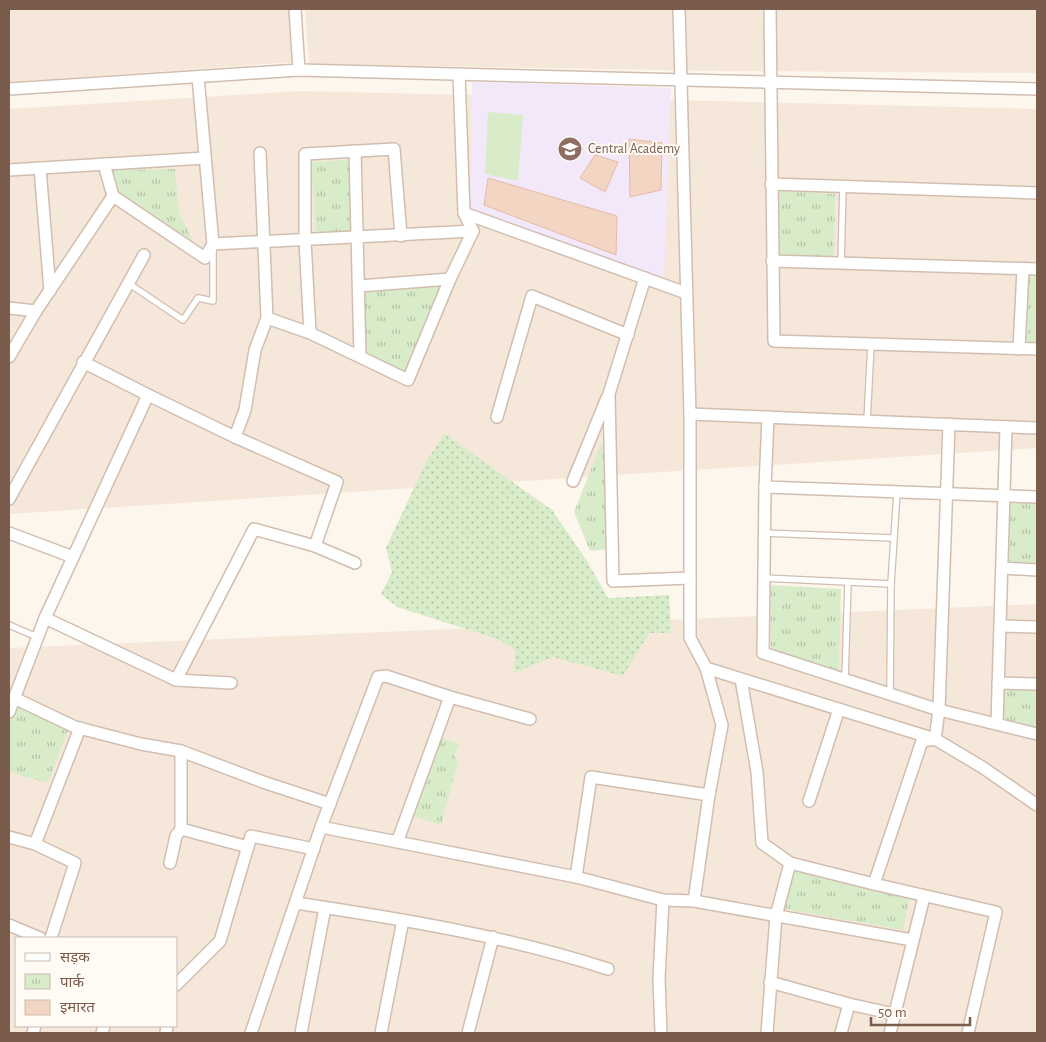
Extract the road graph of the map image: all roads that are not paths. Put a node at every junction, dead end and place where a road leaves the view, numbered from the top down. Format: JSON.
{"nodes":[{"id":1,"x":295,"y":9,"type":"edge"},
{"id":2,"x":679,"y":9,"type":"edge"},
{"id":3,"x":770,"y":9,"type":"edge"},
{"id":4,"x":299,"y":70,"type":"junction"},
{"id":5,"x":459,"y":74,"type":"junction"},
{"id":6,"x":198,"y":77,"type":"junction"},
{"id":7,"x":680,"y":80,"type":"junction"},
{"id":8,"x":769,"y":82,"type":"junction"},
{"id":9,"x":9,"y":89,"type":"edge"},
{"id":10,"x":1037,"y":89,"type":"edge"},
{"id":11,"x":355,"y":151,"type":"junction"},
{"id":12,"x":260,"y":153,"type":"dead end"},
{"id":13,"x":205,"y":158,"type":"junction"},
{"id":14,"x":104,"y":164,"type":"junction"},
{"id":15,"x":40,"y":168,"type":"junction"},
{"id":16,"x":9,"y":170,"type":"edge"},
{"id":17,"x":771,"y":184,"type":"junction"},
{"id":18,"x":843,"y":187,"type":"junction"},
{"id":19,"x":1037,"y":193,"type":"edge"},
{"id":20,"x":113,"y":196,"type":"junction"},
{"id":21,"x":464,"y":213,"type":"junction"},
{"id":22,"x":473,"y":231,"type":"junction"},
{"id":23,"x":356,"y":236,"type":"junction"},
{"id":24,"x":401,"y":236,"type":"junction"},
{"id":25,"x":306,"y":240,"type":"junction"},
{"id":26,"x":263,"y":242,"type":"junction"},
{"id":27,"x":213,"y":244,"type":"junction"},
{"id":28,"x":144,"y":255,"type":"dead end"},
{"id":29,"x":772,"y":261,"type":"junction"},
{"id":30,"x":842,"y":263,"type":"junction"},
{"id":31,"x":1023,"y":269,"type":"junction"},
{"id":32,"x":1037,"y":269,"type":"edge"},
{"id":33,"x":646,"y":278,"type":"junction"},
{"id":34,"x":450,"y":279,"type":"junction"},
{"id":35,"x":128,"y":283,"type":"junction"},
{"id":36,"x":359,"y":286,"type":"junction"},
{"id":37,"x":50,"y":291,"type":"junction"},
{"id":38,"x":686,"y":293,"type":"junction"},
{"id":39,"x":9,"y":308,"type":"edge"},
{"id":40,"x":36,"y":311,"type":"junction"},
{"id":41,"x":267,"y":318,"type":"junction"},
{"id":42,"x":310,"y":333,"type":"junction"},
{"id":43,"x":628,"y":335,"type":"junction"},
{"id":44,"x":871,"y":344,"type":"junction"},
{"id":45,"x":1019,"y":349,"type":"junction"},
{"id":46,"x":1037,"y":349,"type":"edge"},
{"id":47,"x":360,"y":356,"type":"junction"},
{"id":48,"x":9,"y":358,"type":"edge"},
{"id":49,"x":83,"y":362,"type":"junction"},
{"id":50,"x":609,"y":394,"type":"junction"},
{"id":51,"x":148,"y":395,"type":"junction"},
{"id":52,"x":690,"y":414,"type":"junction"},
{"id":53,"x":498,"y":417,"type":"dead end"},
{"id":54,"x":768,"y":417,"type":"junction"},
{"id":55,"x":867,"y":421,"type":"junction"},
{"id":56,"x":949,"y":424,"type":"junction"},
{"id":57,"x":1006,"y":427,"type":"junction"},
{"id":58,"x":1037,"y":428,"type":"edge"},
{"id":59,"x":235,"y":438,"type":"junction"},
{"id":60,"x":573,"y":482,"type":"dead end"},
{"id":61,"x":764,"y":487,"type":"junction"},
{"id":62,"x":897,"y":492,"type":"junction"},
{"id":63,"x":947,"y":493,"type":"junction"},
{"id":64,"x":1004,"y":496,"type":"junction"},
{"id":65,"x":1037,"y":496,"type":"edge"},
{"id":66,"x":9,"y":499,"type":"edge"},
{"id":67,"x":9,"y":533,"type":"edge"},
{"id":68,"x":764,"y":533,"type":"junction"},
{"id":69,"x":893,"y":538,"type":"junction"},
{"id":70,"x":315,"y":546,"type":"junction"},
{"id":71,"x":73,"y":558,"type":"junction"},
{"id":72,"x":355,"y":563,"type":"dead end"},
{"id":73,"x":1002,"y":568,"type":"junction"},
{"id":74,"x":1037,"y":570,"type":"edge"},
{"id":75,"x":690,"y":578,"type":"junction"},
{"id":76,"x":764,"y":578,"type":"junction"},
{"id":77,"x":848,"y":582,"type":"junction"},
{"id":78,"x":891,"y":584,"type":"junction"},
{"id":79,"x":45,"y":618,"type":"junction"},
{"id":80,"x":9,"y":625,"type":"edge"},
{"id":81,"x":1000,"y":626,"type":"junction"},
{"id":82,"x":1037,"y":627,"type":"edge"},
{"id":83,"x":37,"y":637,"type":"junction"},
{"id":84,"x":706,"y":668,"type":"junction"},
{"id":85,"x":741,"y":679,"type":"junction"},
{"id":86,"x":845,"y":679,"type":"junction"},
{"id":87,"x":176,"y":680,"type":"junction"},
{"id":88,"x":998,"y":683,"type":"junction"},
{"id":89,"x":231,"y":684,"type":"dead end"},
{"id":90,"x":1037,"y":684,"type":"edge"},
{"id":91,"x":890,"y":694,"type":"junction"},
{"id":92,"x":450,"y":697,"type":"junction"},
{"id":93,"x":14,"y":698,"type":"junction"},
{"id":94,"x":839,"y":709,"type":"junction"},
{"id":95,"x":939,"y":710,"type":"junction"},
{"id":96,"x":9,"y":712,"type":"edge"},
{"id":97,"x":530,"y":719,"type":"dead end"},
{"id":98,"x":997,"y":723,"type":"junction"},
{"id":99,"x":80,"y":728,"type":"junction"},
{"id":100,"x":1037,"y":734,"type":"edge"},
{"id":101,"x":935,"y":739,"type":"junction"},
{"id":102,"x":181,"y":751,"type":"junction"},
{"id":103,"x":709,"y":795,"type":"junction"},
{"id":104,"x":809,"y":801,"type":"dead end"},
{"id":105,"x":330,"y":804,"type":"junction"},
{"id":106,"x":1037,"y":805,"type":"edge"},
{"id":107,"x":321,"y":827,"type":"junction"},
{"id":108,"x":181,"y":829,"type":"junction"},
{"id":109,"x":9,"y":837,"type":"edge"},
{"id":110,"x":398,"y":840,"type":"junction"},
{"id":111,"x":35,"y":844,"type":"junction"},
{"id":112,"x":248,"y":847,"type":"junction"},
{"id":113,"x":314,"y":849,"type":"junction"},
{"id":114,"x":170,"y":863,"type":"dead end"},
{"id":115,"x":790,"y":863,"type":"junction"},
{"id":116,"x":576,"y":877,"type":"junction"},
{"id":117,"x":874,"y":884,"type":"junction"},
{"id":118,"x":924,"y":897,"type":"junction"},
{"id":119,"x":664,"y":900,"type":"junction"},
{"id":120,"x":694,"y":901,"type":"junction"},
{"id":121,"x":296,"y":904,"type":"junction"},
{"id":122,"x":325,"y":908,"type":"junction"},
{"id":123,"x":776,"y":916,"type":"junction"},
{"id":124,"x":403,"y":920,"type":"junction"},
{"id":125,"x":9,"y":925,"type":"edge"},
{"id":126,"x":38,"y":937,"type":"edge"},
{"id":127,"x":51,"y":937,"type":"edge"},
{"id":128,"x":493,"y":937,"type":"junction"},
{"id":129,"x":912,"y":940,"type":"junction"},
{"id":130,"x":608,"y":969,"type":"dead end"},
{"id":131,"x":770,"y":982,"type":"junction"},
{"id":132,"x":178,"y":983,"type":"edge"},
{"id":133,"x":849,"y":1004,"type":"junction"},
{"id":134,"x":894,"y":1014,"type":"junction"},
{"id":135,"x":251,"y":1033,"type":"edge"},
{"id":136,"x":301,"y":1033,"type":"edge"},
{"id":137,"x":381,"y":1033,"type":"edge"},
{"id":138,"x":468,"y":1033,"type":"edge"},
{"id":139,"x":661,"y":1033,"type":"edge"},
{"id":140,"x":767,"y":1033,"type":"edge"},
{"id":141,"x":840,"y":1033,"type":"edge"},
{"id":142,"x":890,"y":1033,"type":"edge"},
{"id":143,"x":968,"y":1033,"type":"edge"}],
"edges":[{"from":1,"to":4,"type":"street"},
{"from":2,"to":7,"type":"street"},
{"from":3,"to":8,"type":"street"},
{"from":4,"to":5,"type":"street"},
{"from":4,"to":6,"type":"street"},
{"from":5,"to":7,"type":"street"},
{"from":5,"to":21,"type":"street"},
{"from":6,"to":9,"type":"street"},
{"from":6,"to":13,"type":"street"},
{"from":7,"to":8,"type":"street"},
{"from":7,"to":38,"type":"street"},
{"from":8,"to":10,"type":"street"},
{"from":8,"to":17,"type":"street"},
{"from":11,"to":23,"type":"street"},
{"from":11,"to":24,"type":"street"},
{"from":11,"to":25,"type":"street"},
{"from":12,"to":26,"type":"street"},
{"from":13,"to":14,"type":"street"},
{"from":13,"to":27,"type":"street"},
{"from":14,"to":15,"type":"street"},
{"from":14,"to":20,"type":"street"},
{"from":15,"to":16,"type":"street"},
{"from":15,"to":37,"type":"street"},
{"from":17,"to":18,"type":"street"},
{"from":17,"to":29,"type":"street"},
{"from":18,"to":19,"type":"street"},
{"from":18,"to":30,"type":"lane"},
{"from":20,"to":27,"type":"street"},
{"from":20,"to":37,"type":"street"},
{"from":21,"to":22,"type":"street"},
{"from":21,"to":33,"type":"street"},
{"from":22,"to":24,"type":"street"},
{"from":22,"to":34,"type":"street"},
{"from":23,"to":24,"type":"street"},
{"from":23,"to":25,"type":"street"},
{"from":23,"to":36,"type":"street"},
{"from":25,"to":26,"type":"street"},
{"from":25,"to":42,"type":"street"},
{"from":26,"to":27,"type":"street"},
{"from":26,"to":41,"type":"street"},
{"from":27,"to":35,"type":"lane"},
{"from":28,"to":35,"type":"street"},
{"from":29,"to":30,"type":"street"},
{"from":29,"to":44,"type":"street"},
{"from":30,"to":31,"type":"street"},
{"from":31,"to":32,"type":"street"},
{"from":31,"to":45,"type":"street"},
{"from":33,"to":38,"type":"street"},
{"from":33,"to":43,"type":"street"},
{"from":34,"to":36,"type":"street"},
{"from":34,"to":47,"type":"street"},
{"from":35,"to":49,"type":"street"},
{"from":36,"to":47,"type":"street"},
{"from":37,"to":40,"type":"street"},
{"from":38,"to":52,"type":"street"},
{"from":39,"to":40,"type":"street"},
{"from":40,"to":48,"type":"street"},
{"from":41,"to":42,"type":"street"},
{"from":41,"to":59,"type":"street"},
{"from":42,"to":47,"type":"street"},
{"from":43,"to":50,"type":"street"},
{"from":43,"to":53,"type":"street"},
{"from":44,"to":45,"type":"street"},
{"from":44,"to":55,"type":"lane"},
{"from":45,"to":46,"type":"street"},
{"from":49,"to":51,"type":"street"},
{"from":49,"to":66,"type":"street"},
{"from":50,"to":60,"type":"street"},
{"from":50,"to":75,"type":"street"},
{"from":51,"to":59,"type":"street"},
{"from":51,"to":71,"type":"street"},
{"from":52,"to":54,"type":"street"},
{"from":52,"to":75,"type":"street"},
{"from":54,"to":55,"type":"street"},
{"from":54,"to":61,"type":"street"},
{"from":55,"to":56,"type":"street"},
{"from":56,"to":57,"type":"street"},
{"from":56,"to":63,"type":"street"},
{"from":57,"to":58,"type":"street"},
{"from":57,"to":64,"type":"street"},
{"from":59,"to":70,"type":"street"},
{"from":61,"to":62,"type":"street"},
{"from":61,"to":68,"type":"street"},
{"from":62,"to":63,"type":"street"},
{"from":62,"to":69,"type":"lane"},
{"from":63,"to":64,"type":"street"},
{"from":63,"to":95,"type":"street"},
{"from":64,"to":65,"type":"street"},
{"from":64,"to":73,"type":"street"},
{"from":67,"to":71,"type":"street"},
{"from":68,"to":69,"type":"lane"},
{"from":68,"to":76,"type":"street"},
{"from":69,"to":78,"type":"lane"},
{"from":70,"to":72,"type":"street"},
{"from":70,"to":87,"type":"street"},
{"from":71,"to":79,"type":"street"},
{"from":73,"to":74,"type":"street"},
{"from":73,"to":81,"type":"street"},
{"from":75,"to":84,"type":"street"},
{"from":76,"to":77,"type":"lane"},
{"from":76,"to":86,"type":"street"},
{"from":77,"to":78,"type":"lane"},
{"from":77,"to":86,"type":"lane"},
{"from":78,"to":91,"type":"lane"},
{"from":79,"to":83,"type":"street"},
{"from":79,"to":87,"type":"street"},
{"from":80,"to":83,"type":"lane"},
{"from":81,"to":82,"type":"street"},
{"from":81,"to":88,"type":"street"},
{"from":83,"to":93,"type":"street"},
{"from":84,"to":85,"type":"street"},
{"from":84,"to":103,"type":"street"},
{"from":85,"to":94,"type":"street"},
{"from":85,"to":115,"type":"street"},
{"from":86,"to":91,"type":"street"},
{"from":87,"to":89,"type":"street"},
{"from":88,"to":90,"type":"street"},
{"from":88,"to":98,"type":"street"},
{"from":91,"to":95,"type":"street"},
{"from":92,"to":97,"type":"street"},
{"from":92,"to":105,"type":"street"},
{"from":92,"to":110,"type":"street"},
{"from":93,"to":96,"type":"street"},
{"from":93,"to":99,"type":"street"},
{"from":94,"to":101,"type":"street"},
{"from":94,"to":104,"type":"street"},
{"from":95,"to":98,"type":"street"},
{"from":95,"to":101,"type":"street"},
{"from":98,"to":100,"type":"street"},
{"from":99,"to":102,"type":"street"},
{"from":99,"to":111,"type":"street"},
{"from":101,"to":106,"type":"street"},
{"from":101,"to":117,"type":"street"},
{"from":102,"to":105,"type":"street"},
{"from":102,"to":108,"type":"street"},
{"from":103,"to":116,"type":"street"},
{"from":103,"to":120,"type":"street"},
{"from":105,"to":107,"type":"street"},
{"from":107,"to":110,"type":"street"},
{"from":107,"to":113,"type":"street"},
{"from":108,"to":112,"type":"street"},
{"from":108,"to":114,"type":"street"},
{"from":109,"to":111,"type":"street"},
{"from":110,"to":116,"type":"street"},
{"from":111,"to":127,"type":"street"},
{"from":112,"to":113,"type":"street"},
{"from":112,"to":132,"type":"street"},
{"from":113,"to":121,"type":"street"},
{"from":115,"to":117,"type":"street"},
{"from":115,"to":123,"type":"street"},
{"from":116,"to":119,"type":"street"},
{"from":117,"to":118,"type":"street"},
{"from":118,"to":129,"type":"street"},
{"from":118,"to":143,"type":"street"},
{"from":119,"to":120,"type":"street"},
{"from":119,"to":139,"type":"street"},
{"from":120,"to":123,"type":"street"},
{"from":121,"to":122,"type":"street"},
{"from":121,"to":135,"type":"street"},
{"from":122,"to":124,"type":"street"},
{"from":122,"to":136,"type":"street"},
{"from":123,"to":129,"type":"street"},
{"from":123,"to":131,"type":"street"},
{"from":124,"to":128,"type":"street"},
{"from":124,"to":137,"type":"street"},
{"from":125,"to":126,"type":"street"},
{"from":128,"to":130,"type":"street"},
{"from":128,"to":138,"type":"street"},
{"from":129,"to":134,"type":"street"},
{"from":131,"to":133,"type":"street"},
{"from":131,"to":140,"type":"street"},
{"from":133,"to":134,"type":"street"},
{"from":133,"to":141,"type":"street"},
{"from":134,"to":142,"type":"street"}]}
